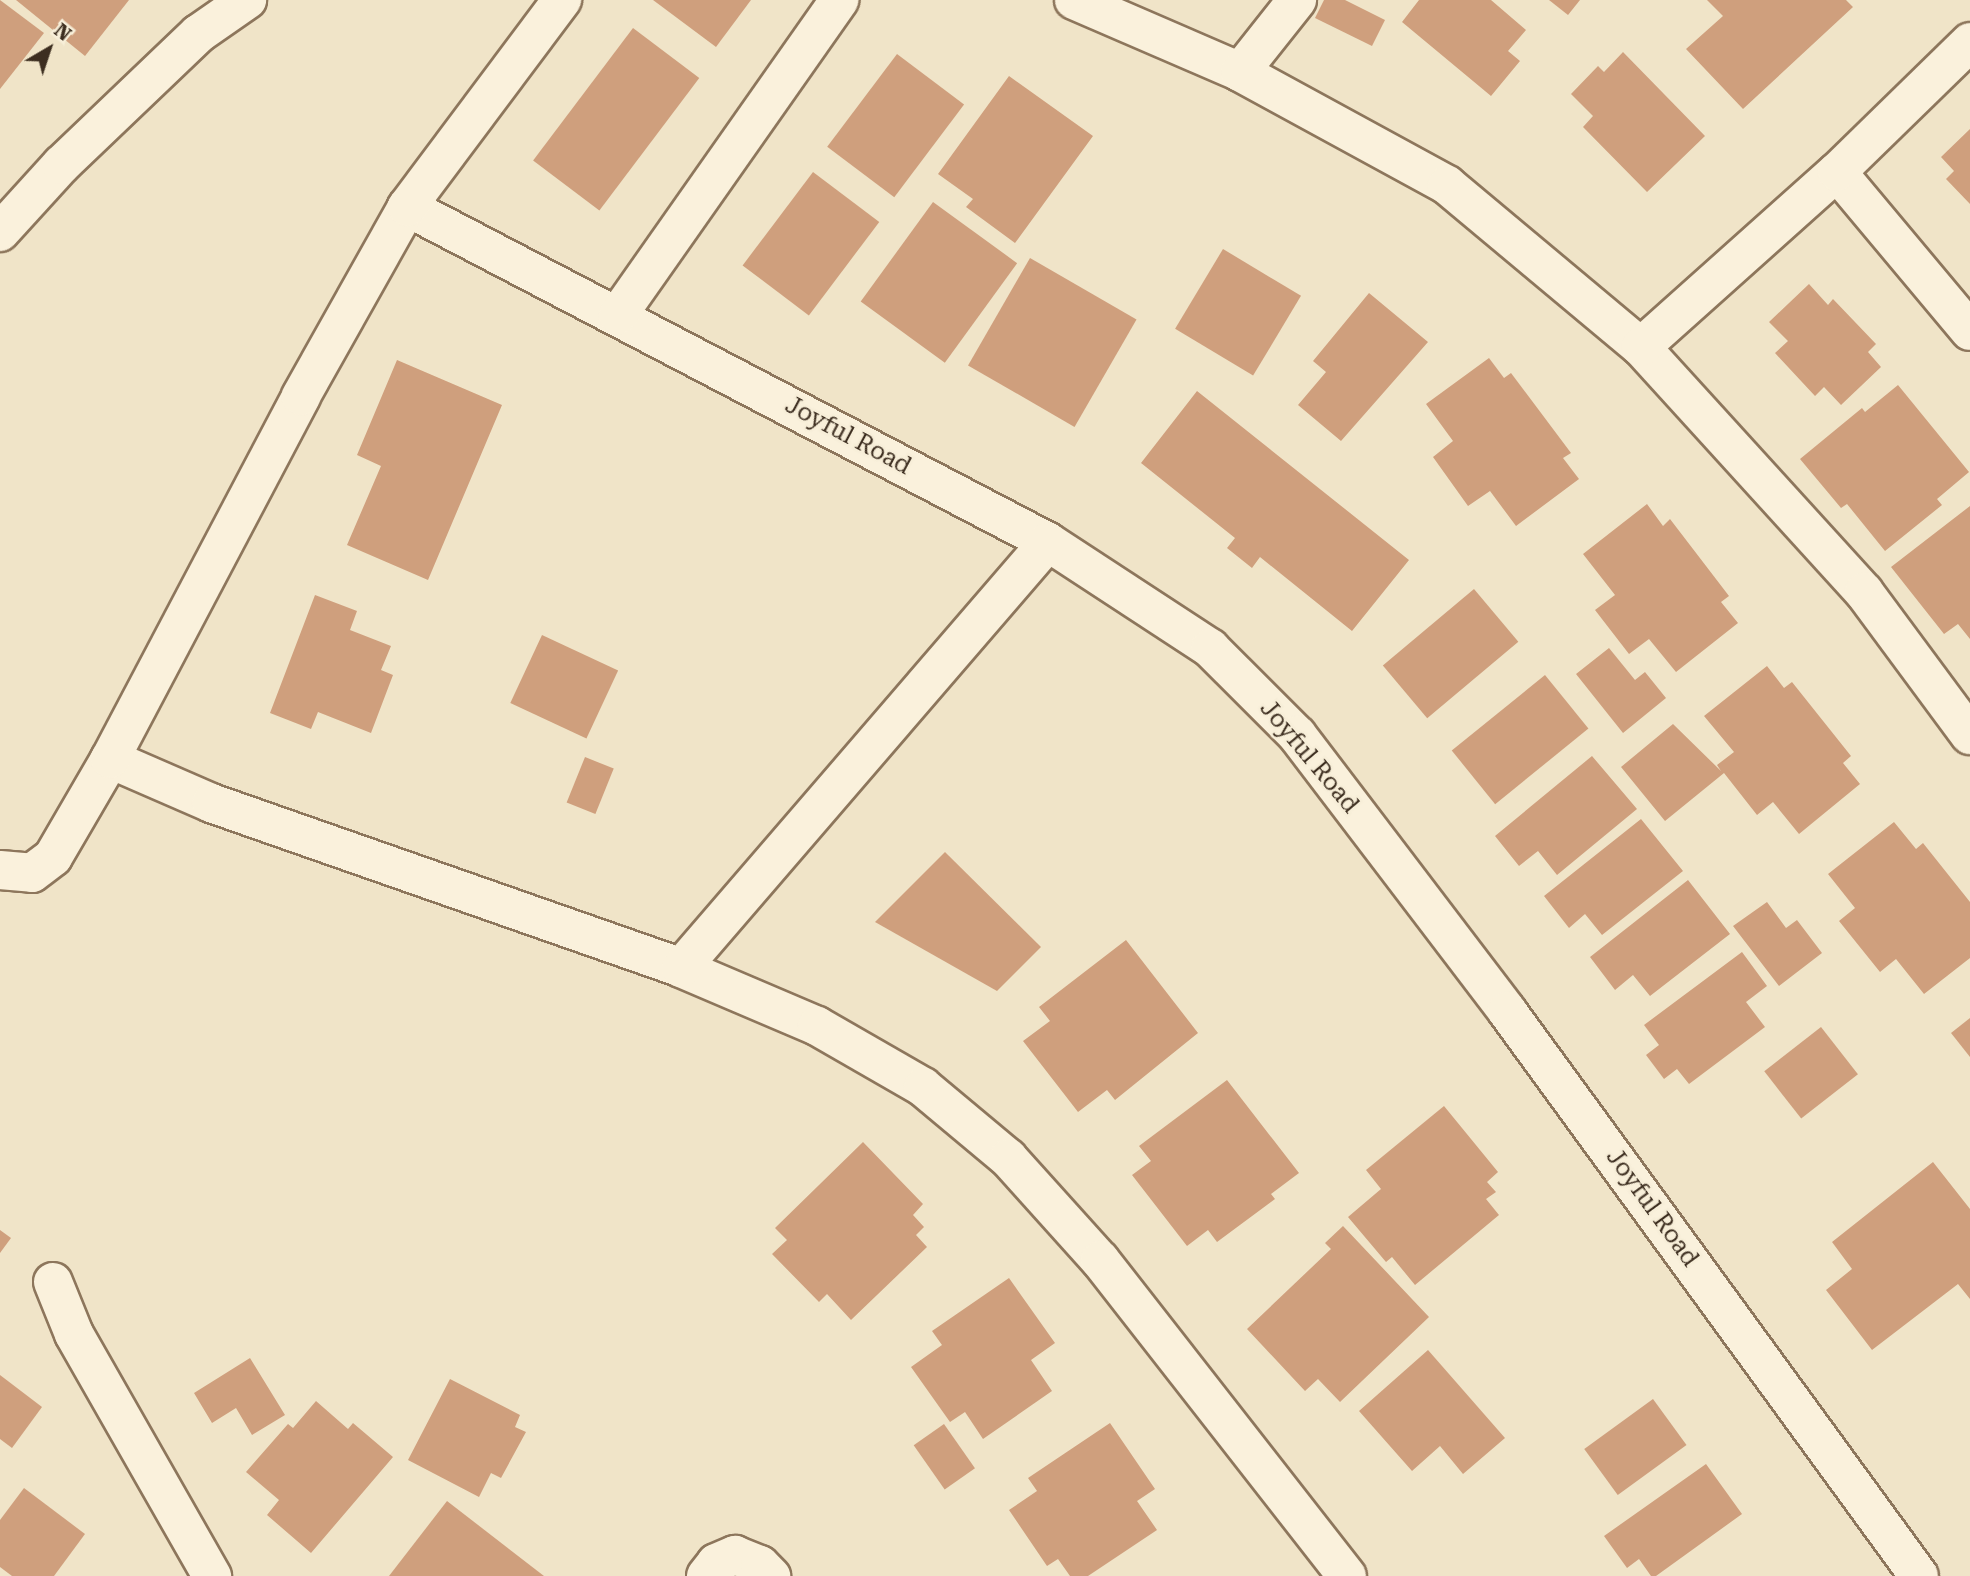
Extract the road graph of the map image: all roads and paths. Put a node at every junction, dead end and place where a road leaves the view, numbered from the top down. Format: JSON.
{"nodes":[{"id":1,"x":247,"y":0,"type":"edge"},
{"id":2,"x":562,"y":0,"type":"edge"},
{"id":3,"x":839,"y":0,"type":"edge"},
{"id":4,"x":1074,"y":0,"type":"edge"},
{"id":5,"x":1297,"y":0,"type":"edge"},
{"id":6,"x":1970,"y":42,"type":"edge"},
{"id":7,"x":1240,"y":72,"type":"junction"},
{"id":8,"x":1837,"y":172,"type":"junction"},
{"id":9,"x":407,"y":207,"type":"junction"},
{"id":10,"x":0,"y":232,"type":"edge"},
{"id":11,"x":618,"y":315,"type":"junction"},
{"id":12,"x":1970,"y":331,"type":"edge"},
{"id":13,"x":1641,"y":347,"type":"junction"},
{"id":14,"x":1048,"y":542,"type":"junction"},
{"id":15,"x":1970,"y":735,"type":"edge"},
{"id":16,"x":110,"y":760,"type":"junction"},
{"id":17,"x":0,"y":870,"type":"edge"},
{"id":18,"x":681,"y":968,"type":"junction"},
{"id":19,"x":53,"y":1282,"type":"dead end"},
{"id":20,"x":212,"y":1576,"type":"edge"},
{"id":21,"x":706,"y":1576,"type":"edge"},
{"id":22,"x":771,"y":1576,"type":"edge"},
{"id":23,"x":1347,"y":1576,"type":"edge"},
{"id":24,"x":1919,"y":1576,"type":"edge"}],
"edges":[{"from":1,"to":10,"type":"street"},
{"from":2,"to":9,"type":"street"},
{"from":3,"to":11,"type":"street"},
{"from":4,"to":7,"type":"street"},
{"from":5,"to":7,"type":"street"},
{"from":6,"to":8,"type":"street"},
{"from":7,"to":13,"type":"street"},
{"from":8,"to":12,"type":"street"},
{"from":8,"to":13,"type":"street"},
{"from":9,"to":11,"type":"street","name":"Joyful Road"},
{"from":9,"to":16,"type":"street"},
{"from":11,"to":14,"type":"street","name":"Joyful Road"},
{"from":13,"to":15,"type":"street"},
{"from":14,"to":18,"type":"street"},
{"from":14,"to":24,"type":"street","name":"Joyful Road"},
{"from":16,"to":17,"type":"street"},
{"from":16,"to":18,"type":"street"},
{"from":18,"to":23,"type":"street"},
{"from":19,"to":20,"type":"street"},
{"from":21,"to":22,"type":"street"}]}
